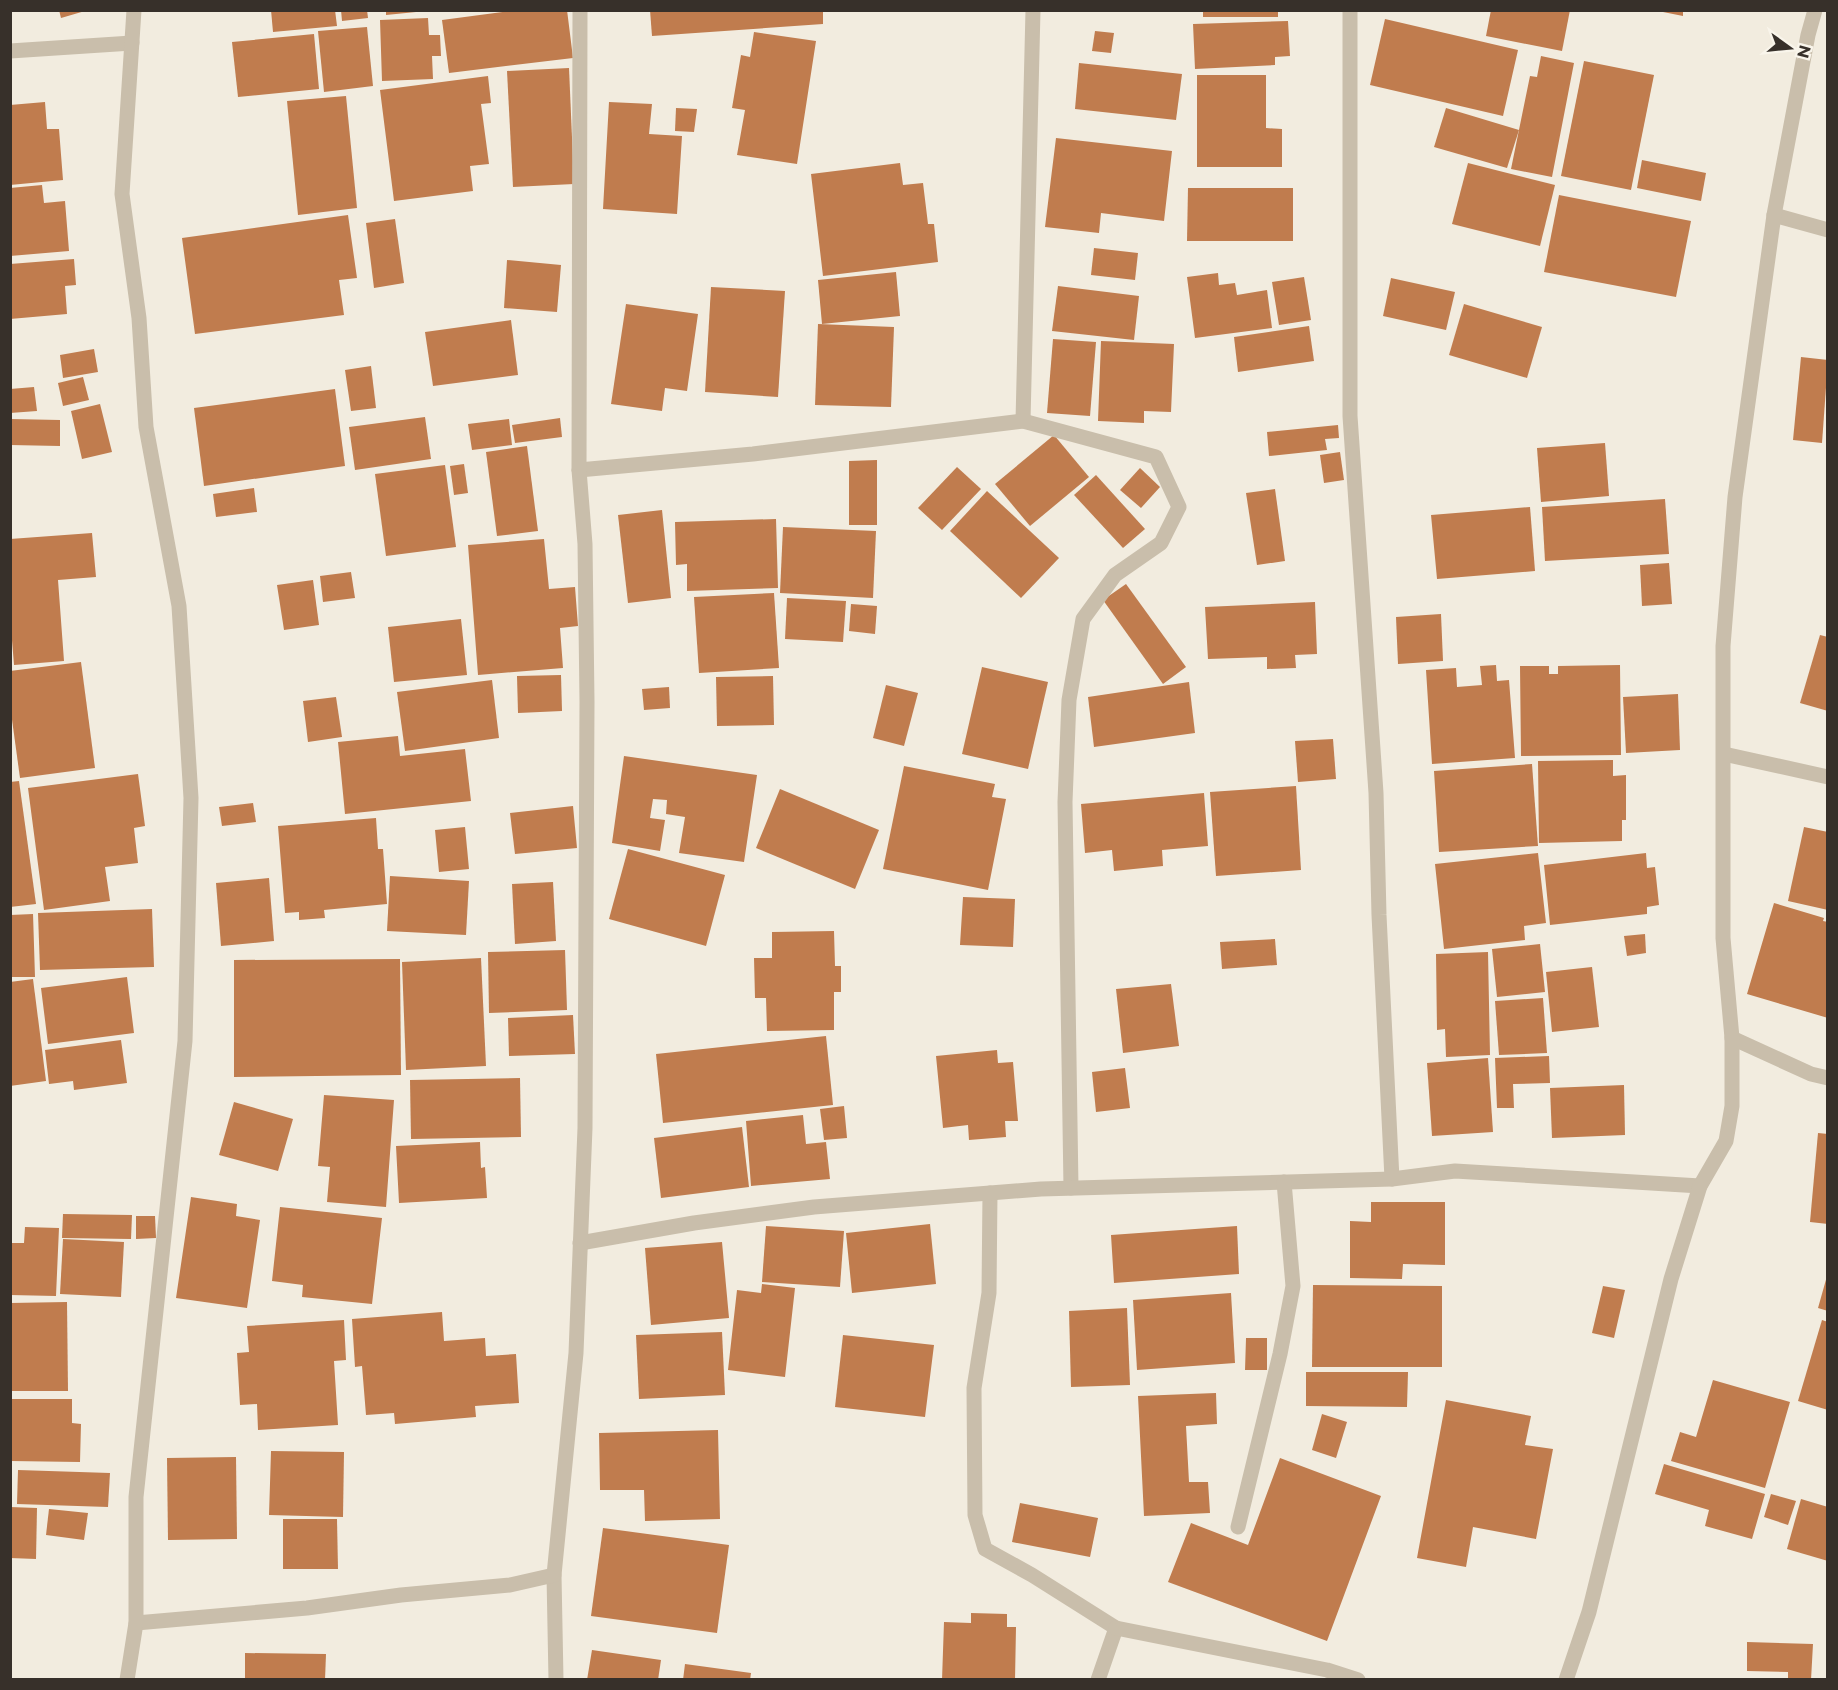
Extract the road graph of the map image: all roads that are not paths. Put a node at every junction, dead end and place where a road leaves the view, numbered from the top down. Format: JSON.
{"nodes":[{"id":1,"x":134,"y":10,"type":"edge"},
{"id":2,"x":580,"y":10,"type":"edge"},
{"id":3,"x":1033,"y":10,"type":"edge"},
{"id":4,"x":1350,"y":10,"type":"edge"},
{"id":5,"x":1815,"y":10,"type":"edge"},
{"id":6,"x":132,"y":43,"type":"junction"},
{"id":7,"x":10,"y":51,"type":"edge"},
{"id":8,"x":1774,"y":215,"type":"junction"},
{"id":9,"x":1827,"y":230,"type":"edge"},
{"id":10,"x":1023,"y":421,"type":"junction"},
{"id":11,"x":579,"y":470,"type":"junction"},
{"id":12,"x":1724,"y":754,"type":"junction"},
{"id":13,"x":1827,"y":777,"type":"edge"},
{"id":14,"x":1732,"y":1038,"type":"junction"},
{"id":15,"x":1827,"y":1078,"type":"edge"},
{"id":16,"x":1392,"y":1179,"type":"junction"},
{"id":17,"x":1284,"y":1182,"type":"junction"},
{"id":18,"x":1700,"y":1186,"type":"junction"},
{"id":19,"x":1071,"y":1188,"type":"junction"},
{"id":20,"x":990,"y":1193,"type":"junction"},
{"id":21,"x":580,"y":1244,"type":"junction"},
{"id":22,"x":1238,"y":1527,"type":"dead end"},
{"id":23,"x":554,"y":1575,"type":"junction"},
{"id":24,"x":136,"y":1623,"type":"junction"},
{"id":25,"x":1116,"y":1628,"type":"junction"},
{"id":26,"x":127,"y":1680,"type":"edge"},
{"id":27,"x":556,"y":1680,"type":"edge"},
{"id":28,"x":1098,"y":1680,"type":"edge"},
{"id":29,"x":1358,"y":1680,"type":"edge"},
{"id":30,"x":1566,"y":1680,"type":"edge"}],
"edges":[{"from":1,"to":6,"type":"street"},
{"from":2,"to":11,"type":"street"},
{"from":3,"to":10,"type":"street"},
{"from":4,"to":16,"type":"street"},
{"from":5,"to":8,"type":"street"},
{"from":6,"to":7,"type":"street"},
{"from":6,"to":24,"type":"street"},
{"from":8,"to":9,"type":"street"},
{"from":8,"to":12,"type":"street"},
{"from":10,"to":11,"type":"street"},
{"from":10,"to":19,"type":"street"},
{"from":11,"to":21,"type":"street"},
{"from":12,"to":13,"type":"street"},
{"from":12,"to":14,"type":"street"},
{"from":14,"to":15,"type":"street"},
{"from":14,"to":18,"type":"street"},
{"from":16,"to":17,"type":"street"},
{"from":16,"to":18,"type":"street"},
{"from":17,"to":19,"type":"street"},
{"from":17,"to":22,"type":"street"},
{"from":18,"to":30,"type":"street"},
{"from":19,"to":20,"type":"street"},
{"from":20,"to":21,"type":"street"},
{"from":20,"to":25,"type":"street"},
{"from":21,"to":23,"type":"street"},
{"from":23,"to":24,"type":"street"},
{"from":23,"to":27,"type":"street"},
{"from":24,"to":26,"type":"street"},
{"from":25,"to":28,"type":"street"},
{"from":25,"to":29,"type":"street"}]}
